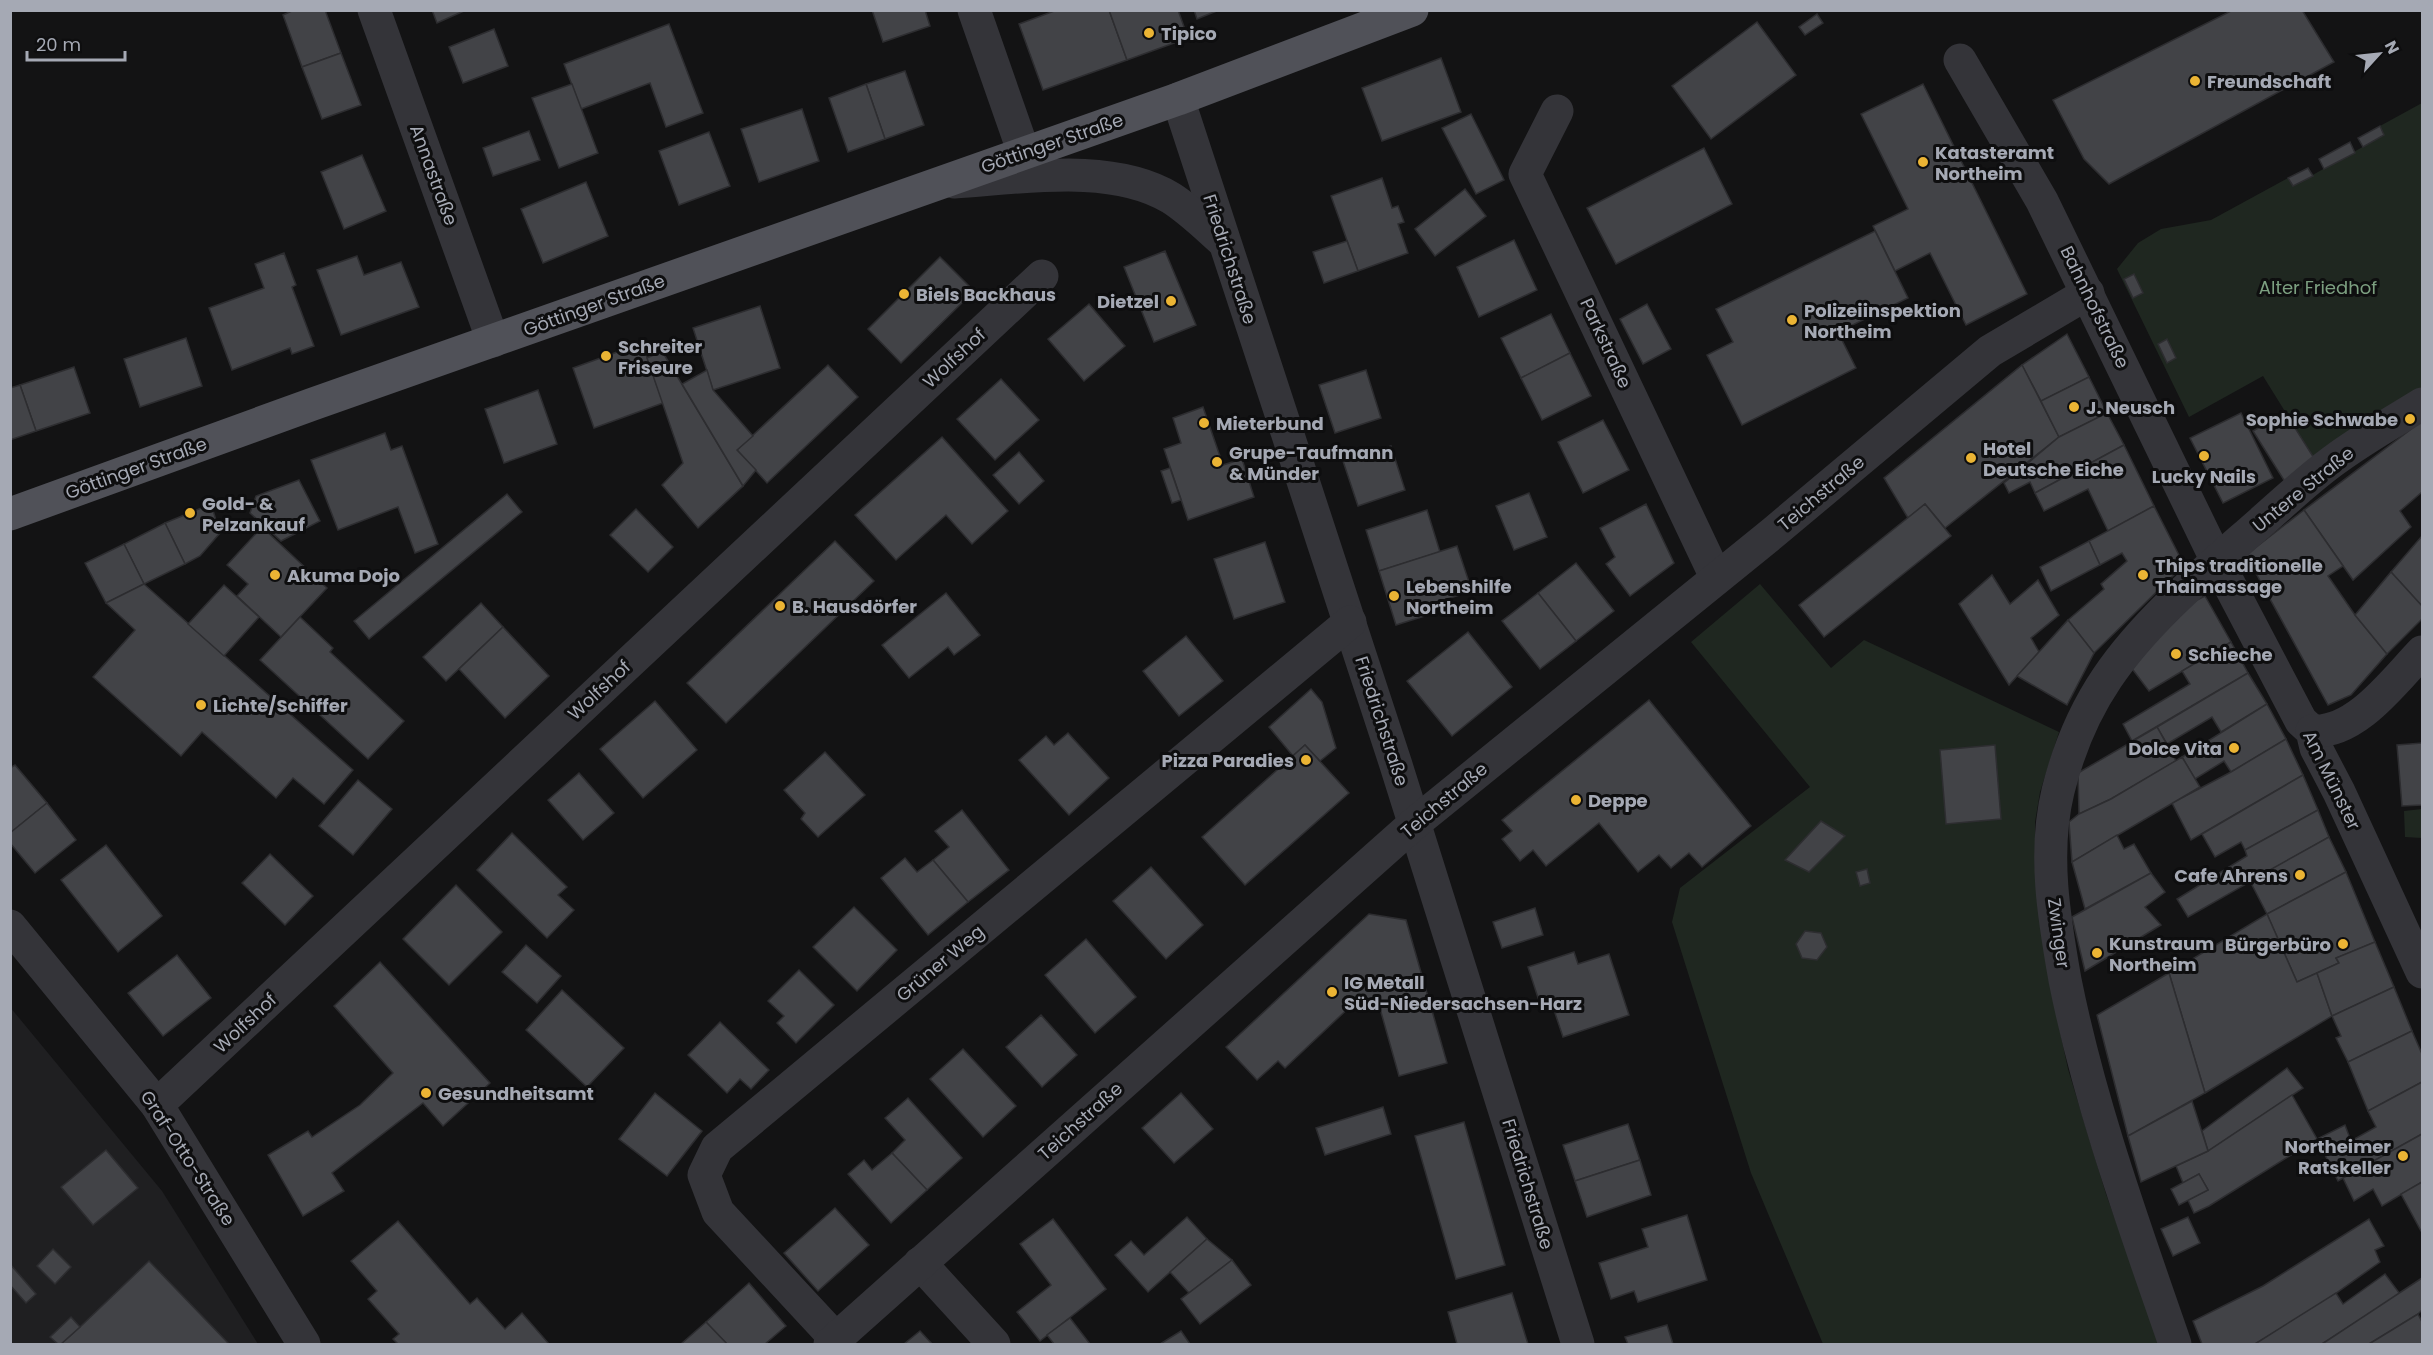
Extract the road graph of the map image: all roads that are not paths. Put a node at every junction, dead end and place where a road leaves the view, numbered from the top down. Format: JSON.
{"nodes":[{"id":1,"x":375,"y":10,"type":"edge"},
{"id":2,"x":974,"y":10,"type":"edge"},
{"id":3,"x":1412,"y":10,"type":"edge"},
{"id":4,"x":1960,"y":60,"type":"dead end"},
{"id":5,"x":1178,"y":99,"type":"junction"},
{"id":6,"x":1557,"y":111,"type":"dead end"},
{"id":7,"x":1024,"y":153,"type":"junction"},
{"id":8,"x":937,"y":184,"type":"junction"},
{"id":9,"x":1224,"y":242,"type":"junction"},
{"id":10,"x":1042,"y":276,"type":"dead end"},
{"id":11,"x":2088,"y":292,"type":"junction"},
{"id":12,"x":493,"y":340,"type":"junction"},
{"id":13,"x":2422,"y":404,"type":"edge"},
{"id":14,"x":10,"y":513,"type":"edge"},
{"id":15,"x":2217,"y":561,"type":"junction"},
{"id":16,"x":1716,"y":576,"type":"junction"},
{"id":17,"x":1350,"y":622,"type":"junction"},
{"id":18,"x":2422,"y":652,"type":"edge"},
{"id":19,"x":2312,"y":731,"type":"junction"},
{"id":20,"x":1415,"y":823,"type":"junction"},
{"id":21,"x":10,"y":926,"type":"edge"},
{"id":22,"x":2422,"y":972,"type":"edge"},
{"id":23,"x":157,"y":1105,"type":"junction"},
{"id":24,"x":920,"y":1263,"type":"junction"},
{"id":25,"x":833,"y":1342,"type":"edge"},
{"id":26,"x":304,"y":1344,"type":"edge"},
{"id":27,"x":994,"y":1344,"type":"edge"},
{"id":28,"x":1578,"y":1344,"type":"edge"},
{"id":29,"x":2175,"y":1344,"type":"edge"}],
"edges":[{"from":1,"to":12,"type":"street","name":"Annastraße"},
{"from":2,"to":7,"type":"street"},
{"from":3,"to":5,"type":"main road","name":"Göttinger Straße"},
{"from":4,"to":11,"type":"street","name":"Bahnhofstraße"},
{"from":5,"to":7,"type":"main road","name":"Göttinger Straße"},
{"from":5,"to":9,"type":"street","name":"Friedrichstraße"},
{"from":6,"to":16,"type":"street","name":"Parkstraße"},
{"from":7,"to":8,"type":"main road","name":"Göttinger Straße"},
{"from":8,"to":9,"type":"street"},
{"from":8,"to":12,"type":"main road","name":"Göttinger Straße"},
{"from":9,"to":17,"type":"street","name":"Friedrichstraße"},
{"from":10,"to":23,"type":"street","name":"Wolfshof"},
{"from":11,"to":15,"type":"street","name":"Bahnhofstraße"},
{"from":11,"to":16,"type":"street","name":"Teichstraße"},
{"from":12,"to":14,"type":"main road","name":"Göttinger Straße"},
{"from":13,"to":15,"type":"street","name":"Untere Straße"},
{"from":15,"to":19,"type":"street","name":"Am Münster"},
{"from":15,"to":29,"type":"street","name":"Zwinger"},
{"from":16,"to":20,"type":"street","name":"Teichstraße"},
{"from":17,"to":20,"type":"street","name":"Friedrichstraße"},
{"from":17,"to":25,"type":"street","name":"Grüner Weg"},
{"from":18,"to":19,"type":"street"},
{"from":19,"to":22,"type":"street","name":"Am Münster"},
{"from":20,"to":24,"type":"street","name":"Teichstraße"},
{"from":20,"to":28,"type":"street","name":"Friedrichstraße"},
{"from":21,"to":23,"type":"street","name":"Graf-Otto-Straße"},
{"from":23,"to":26,"type":"street","name":"Graf-Otto-Straße"},
{"from":24,"to":25,"type":"street","name":"Teichstraße"},
{"from":24,"to":27,"type":"street"}]}
